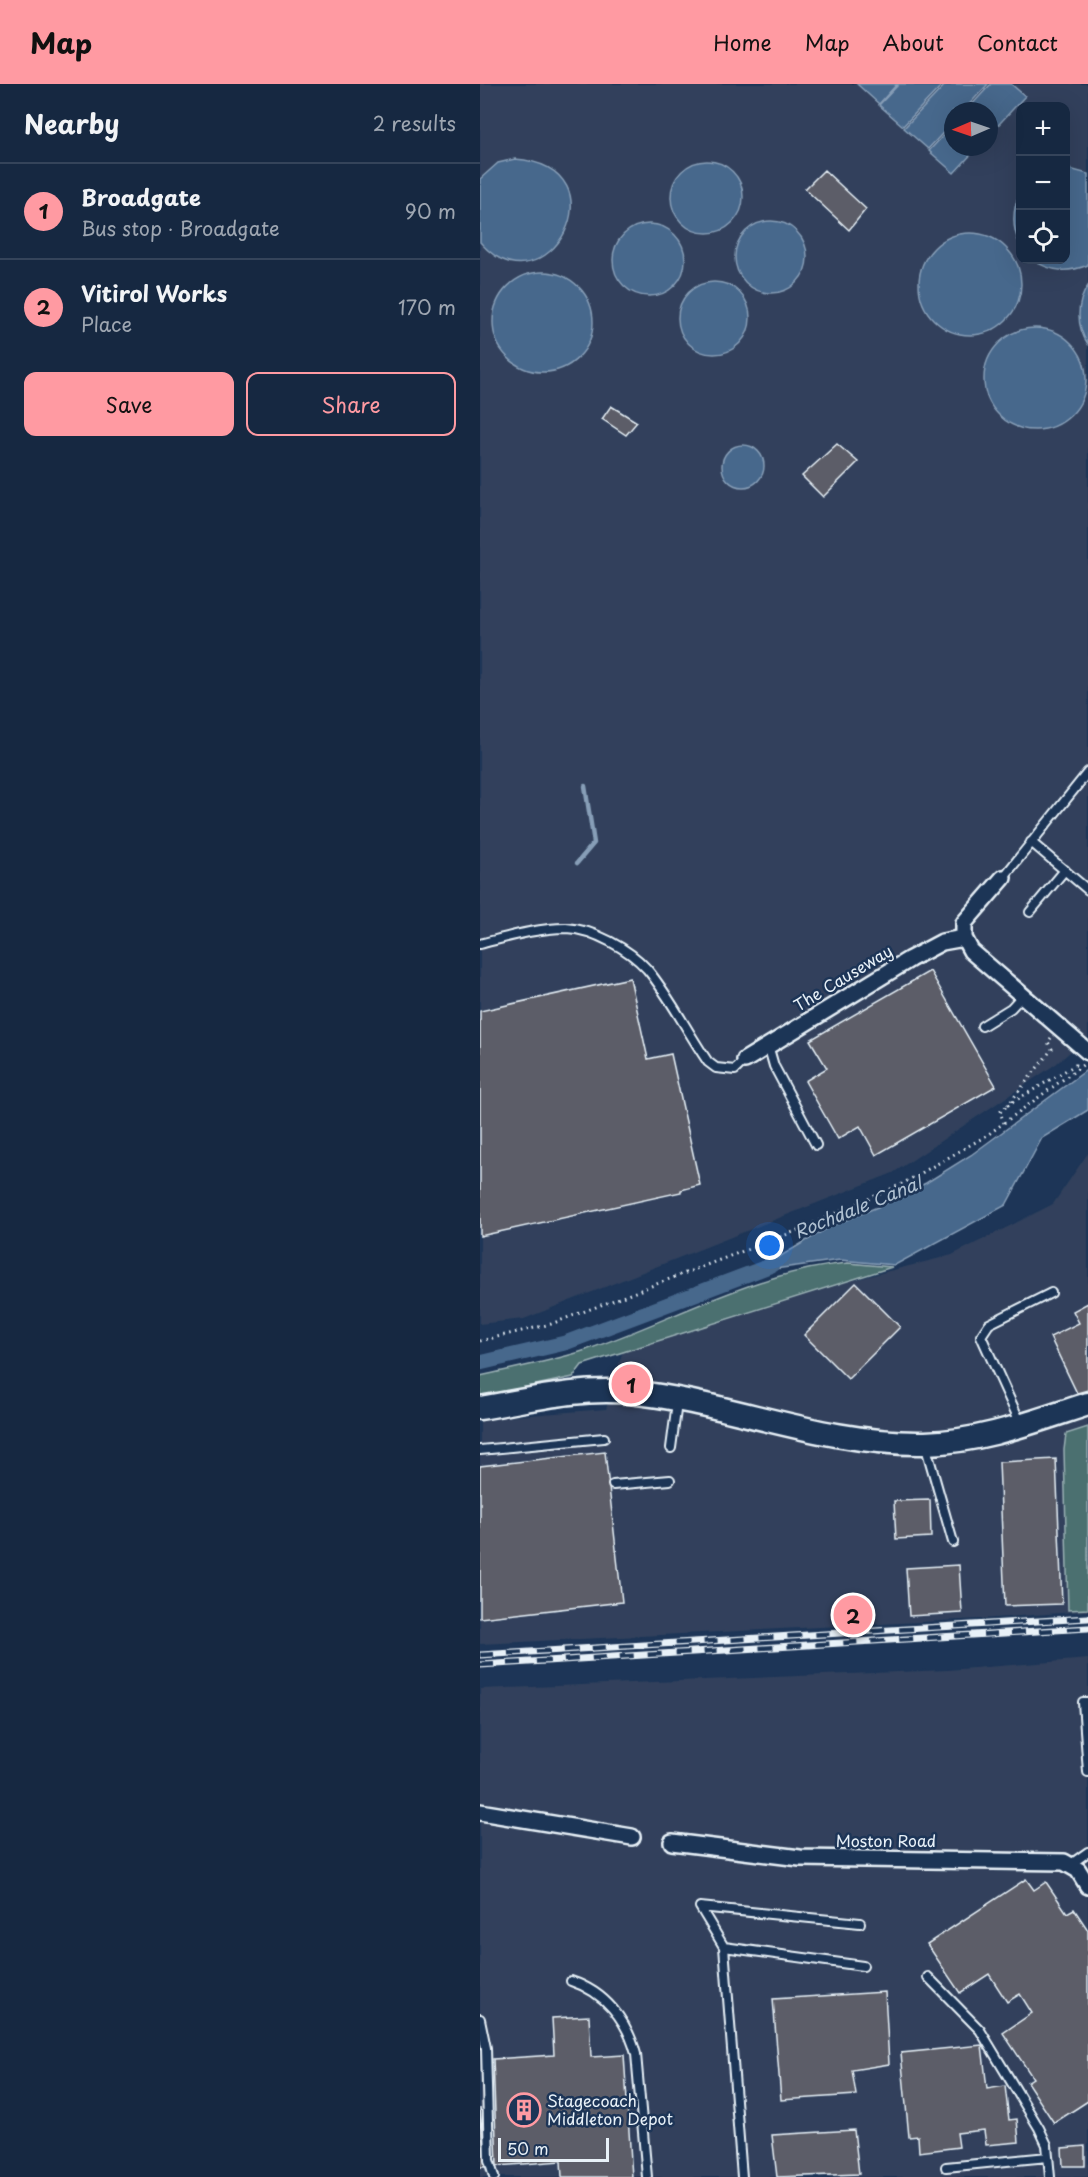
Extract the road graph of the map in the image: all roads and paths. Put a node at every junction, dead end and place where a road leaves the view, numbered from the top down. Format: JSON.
{"nodes":[{"id":1,"x":1088,"y":772,"type":"edge"},
{"id":2,"x":1031,"y":842,"type":"junction"},
{"id":3,"x":1065,"y":870,"type":"junction"},
{"id":4,"x":1003,"y":878,"type":"joint"},
{"id":5,"x":1088,"y":890,"type":"edge"},
{"id":6,"x":1030,"y":912,"type":"dead end"},
{"id":7,"x":964,"y":938,"type":"junction"},
{"id":8,"x":480,"y":944,"type":"edge"},
{"id":9,"x":1023,"y":995,"type":"junction"},
{"id":10,"x":982,"y":1026,"type":"dead end"},
{"id":11,"x":1062,"y":1029,"type":"junction"},
{"id":12,"x":768,"y":1045,"type":"junction"},
{"id":13,"x":1085,"y":1059,"type":"edge"},
{"id":14,"x":746,"y":1060,"type":"joint"},
{"id":15,"x":1088,"y":1061,"type":"edge"},
{"id":16,"x":1008,"y":1105,"type":"junction"},
{"id":17,"x":1004,"y":1123,"type":"junction"},
{"id":18,"x":816,"y":1145,"type":"dead end"},
{"id":19,"x":1051,"y":1293,"type":"dead end"},
{"id":20,"x":480,"y":1341,"type":"edge"},
{"id":21,"x":677,"y":1398,"type":"junction"},
{"id":22,"x":1088,"y":1404,"type":"edge"},
{"id":23,"x":480,"y":1408,"type":"edge"},
{"id":24,"x":1022,"y":1425,"type":"junction"},
{"id":25,"x":604,"y":1438,"type":"dead end"},
{"id":26,"x":925,"y":1443,"type":"junction"},
{"id":27,"x":671,"y":1448,"type":"dead end"},
{"id":28,"x":480,"y":1449,"type":"edge"},
{"id":29,"x":669,"y":1480,"type":"dead end"},
{"id":30,"x":613,"y":1485,"type":"dead end"},
{"id":31,"x":953,"y":1542,"type":"dead end"},
{"id":32,"x":1088,"y":1702,"type":"edge"},
{"id":33,"x":1088,"y":1772,"type":"edge"},
{"id":34,"x":480,"y":1812,"type":"edge"},
{"id":35,"x":632,"y":1837,"type":"dead end"},
{"id":36,"x":672,"y":1842,"type":"dead end"},
{"id":37,"x":1088,"y":1852,"type":"edge"},
{"id":38,"x":1071,"y":1863,"type":"junction"},
{"id":39,"x":1088,"y":1886,"type":"edge"},
{"id":40,"x":860,"y":1923,"type":"dead end"},
{"id":41,"x":724,"y":1947,"type":"junction"},
{"id":42,"x":863,"y":1966,"type":"dead end"},
{"id":43,"x":928,"y":1977,"type":"dead end"},
{"id":44,"x":571,"y":1981,"type":"dead end"},
{"id":45,"x":480,"y":2019,"type":"edge"},
{"id":46,"x":1048,"y":2157,"type":"junction"},
{"id":47,"x":946,"y":2167,"type":"dead end"},
{"id":48,"x":494,"y":2177,"type":"edge"},
{"id":49,"x":648,"y":2177,"type":"edge"},
{"id":50,"x":742,"y":2177,"type":"edge"},
{"id":51,"x":1050,"y":2177,"type":"edge"}],
"edges":[{"from":1,"to":2,"type":"lane"},
{"from":2,"to":3,"type":"lane"},
{"from":2,"to":4,"type":"lane"},
{"from":3,"to":5,"type":"lane"},
{"from":3,"to":6,"type":"lane"},
{"from":4,"to":7,"type":"street"},
{"from":7,"to":9,"type":"street"},
{"from":7,"to":12,"type":"street","name":"The Causeway"},
{"from":8,"to":14,"type":"lane"},
{"from":9,"to":10,"type":"lane"},
{"from":9,"to":11,"type":"street"},
{"from":11,"to":13,"type":"street"},
{"from":11,"to":16,"type":"path"},
{"from":12,"to":14,"type":"street","name":"The Causeway"},
{"from":12,"to":18,"type":"lane"},
{"from":13,"to":15,"type":"path"},
{"from":13,"to":16,"type":"path"},
{"from":13,"to":17,"type":"path"},
{"from":16,"to":17,"type":"path"},
{"from":17,"to":20,"type":"path"},
{"from":19,"to":24,"type":"lane"},
{"from":21,"to":23,"type":"street"},
{"from":21,"to":26,"type":"street"},
{"from":21,"to":27,"type":"lane"},
{"from":22,"to":24,"type":"street"},
{"from":24,"to":26,"type":"street"},
{"from":25,"to":28,"type":"lane"},
{"from":26,"to":31,"type":"lane"},
{"from":29,"to":30,"type":"lane"},
{"from":32,"to":33,"type":"lane"},
{"from":34,"to":35,"type":"street"},
{"from":36,"to":38,"type":"street","name":"Moston Road"},
{"from":37,"to":38,"type":"lane"},
{"from":38,"to":39,"type":"street"},
{"from":40,"to":41,"type":"lane"},
{"from":41,"to":42,"type":"lane"},
{"from":41,"to":50,"type":"lane"},
{"from":43,"to":46,"type":"lane"},
{"from":44,"to":49,"type":"lane"},
{"from":45,"to":48,"type":"lane"},
{"from":46,"to":47,"type":"lane"},
{"from":46,"to":51,"type":"lane"}]}
